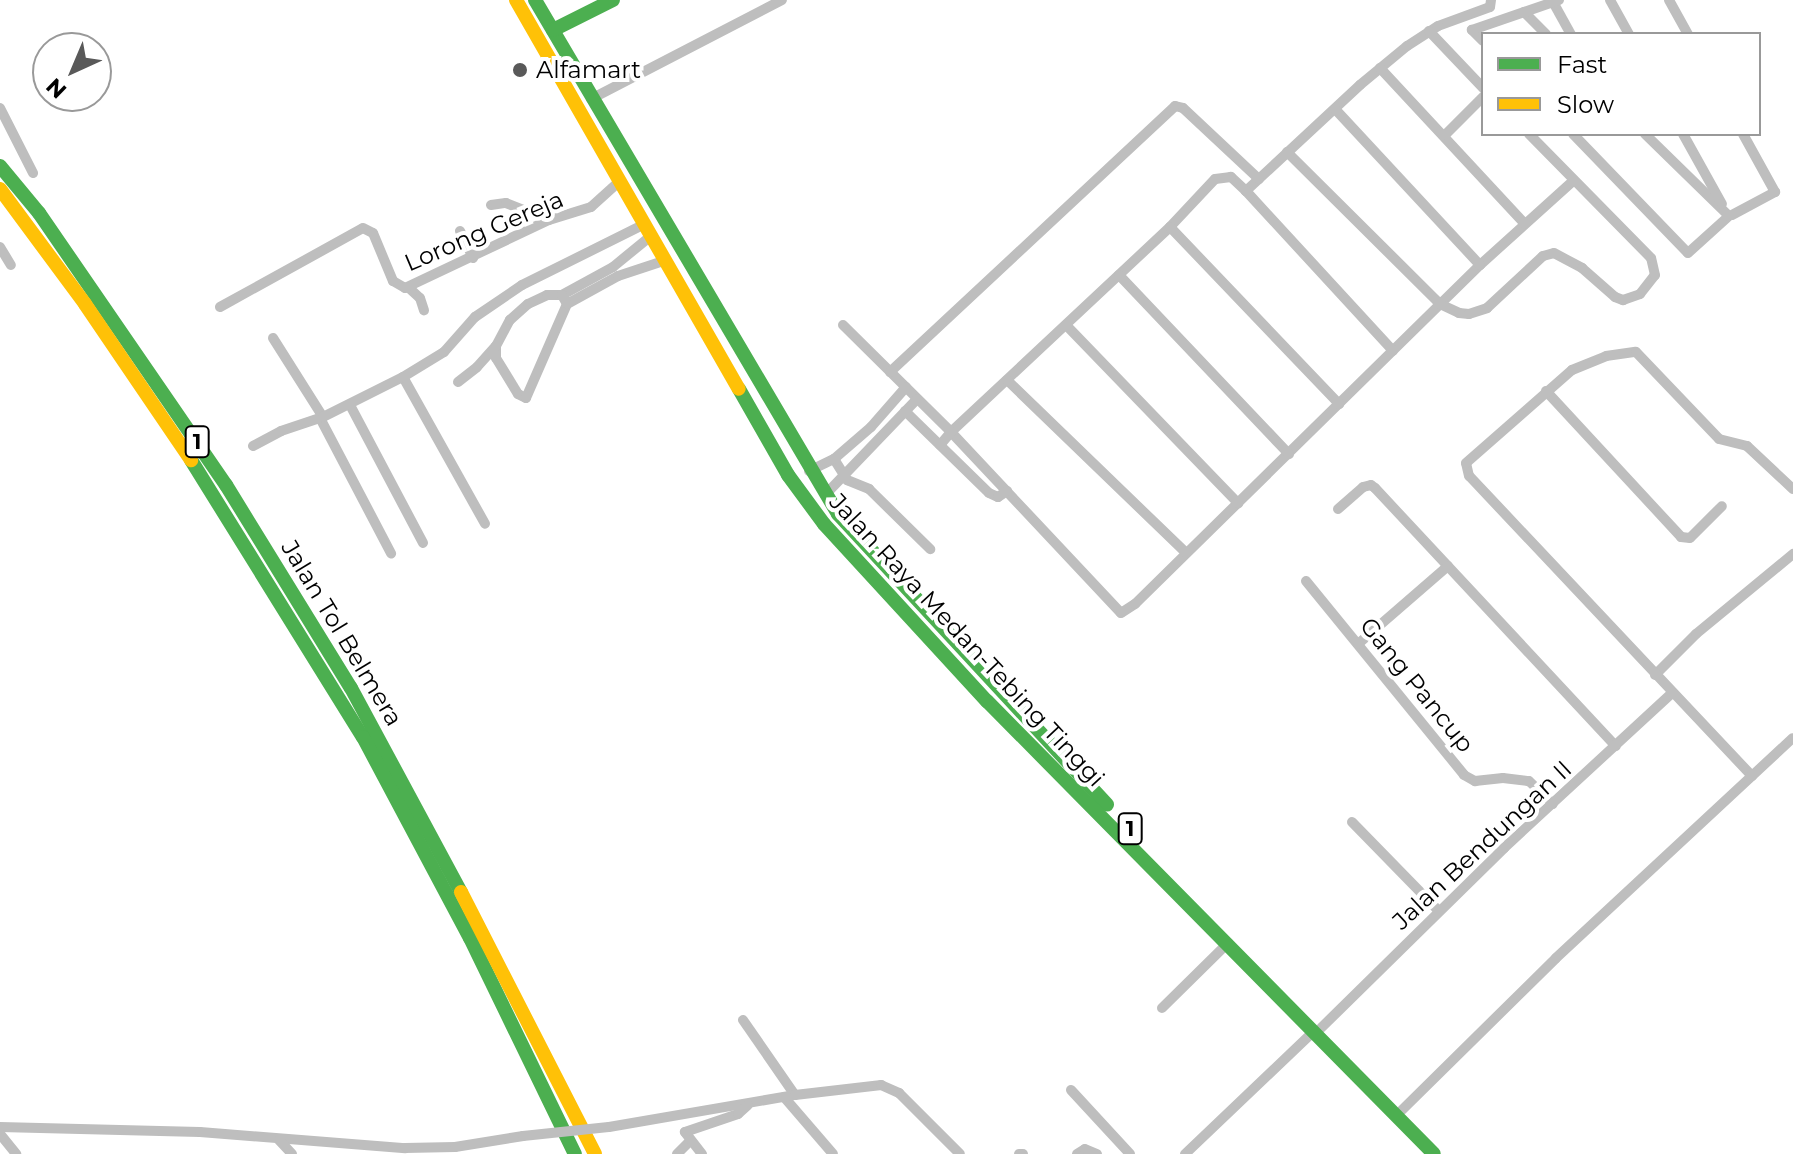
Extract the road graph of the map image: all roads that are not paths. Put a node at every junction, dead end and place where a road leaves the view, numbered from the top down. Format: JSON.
{"nodes":[{"id":1,"x":516,"y":0,"type":"edge"},
{"id":2,"x":535,"y":0,"type":"edge"},
{"id":3,"x":613,"y":0,"type":"edge"},
{"id":4,"x":782,"y":0,"type":"edge"},
{"id":5,"x":1505,"y":0,"type":"edge"},
{"id":6,"x":1610,"y":0,"type":"edge"},
{"id":7,"x":1669,"y":0,"type":"edge"},
{"id":8,"x":1556,"y":1,"type":"edge"},
{"id":9,"x":1491,"y":2,"type":"edge"},
{"id":10,"x":1524,"y":12,"type":"junction"},
{"id":11,"x":1434,"y":28,"type":"junction"},
{"id":12,"x":553,"y":30,"type":"junction"},
{"id":13,"x":1544,"y":32,"type":"edge"},
{"id":14,"x":1570,"y":32,"type":"edge"},
{"id":15,"x":1628,"y":32,"type":"edge"},
{"id":16,"x":1687,"y":32,"type":"edge"},
{"id":17,"x":1481,"y":39,"type":"edge"},
{"id":18,"x":1380,"y":68,"type":"junction"},
{"id":19,"x":1481,"y":86,"type":"edge"},
{"id":20,"x":591,"y":99,"type":"junction"},
{"id":21,"x":1481,"y":99,"type":"edge"},
{"id":22,"x":0,"y":108,"type":"edge"},
{"id":23,"x":1335,"y":109,"type":"junction"},
{"id":24,"x":1445,"y":135,"type":"junction"},
{"id":25,"x":1531,"y":136,"type":"edge"},
{"id":26,"x":1575,"y":136,"type":"edge"},
{"id":27,"x":1647,"y":136,"type":"edge"},
{"id":28,"x":1684,"y":136,"type":"edge"},
{"id":29,"x":1744,"y":136,"type":"edge"},
{"id":30,"x":1287,"y":152,"type":"junction"},
{"id":31,"x":0,"y":166,"type":"edge"},
{"id":32,"x":33,"y":173,"type":"dead end"},
{"id":33,"x":1259,"y":179,"type":"junction"},
{"id":34,"x":1573,"y":181,"type":"junction"},
{"id":35,"x":619,"y":182,"type":"junction"},
{"id":36,"x":0,"y":189,"type":"edge"},
{"id":37,"x":1246,"y":191,"type":"junction"},
{"id":38,"x":491,"y":205,"type":"dead end"},
{"id":39,"x":1731,"y":216,"type":"junction"},
{"id":40,"x":549,"y":220,"type":"junction"},
{"id":41,"x":1524,"y":223,"type":"junction"},
{"id":42,"x":1170,"y":227,"type":"junction"},
{"id":43,"x":648,"y":230,"type":"junction"},
{"id":44,"x":460,"y":231,"type":"dead end"},
{"id":45,"x":0,"y":247,"type":"edge"},
{"id":46,"x":473,"y":258,"type":"junction"},
{"id":47,"x":666,"y":260,"type":"junction"},
{"id":48,"x":11,"y":265,"type":"dead end"},
{"id":49,"x":1480,"y":265,"type":"junction"},
{"id":50,"x":615,"y":272,"type":"junction"},
{"id":51,"x":1119,"y":275,"type":"junction"},
{"id":52,"x":408,"y":287,"type":"junction"},
{"id":53,"x":564,"y":299,"type":"junction"},
{"id":54,"x":710,"y":301,"type":"junction"},
{"id":55,"x":1440,"y":304,"type":"junction"},
{"id":56,"x":220,"y":307,"type":"dead end"},
{"id":57,"x":695,"y":309,"type":"junction"},
{"id":58,"x":424,"y":310,"type":"dead end"},
{"id":59,"x":843,"y":325,"type":"dead end"},
{"id":60,"x":1066,"y":325,"type":"junction"},
{"id":61,"x":273,"y":338,"type":"dead end"},
{"id":62,"x":496,"y":346,"type":"junction"},
{"id":63,"x":1393,"y":351,"type":"junction"},
{"id":64,"x":890,"y":372,"type":"junction"},
{"id":65,"x":403,"y":377,"type":"junction"},
{"id":66,"x":1007,"y":380,"type":"junction"},
{"id":67,"x":458,"y":382,"type":"dead end"},
{"id":68,"x":906,"y":387,"type":"junction"},
{"id":69,"x":1546,"y":391,"type":"junction"},
{"id":70,"x":917,"y":399,"type":"junction"},
{"id":71,"x":1339,"y":404,"type":"junction"},
{"id":72,"x":350,"y":405,"type":"junction"},
{"id":73,"x":905,"y":411,"type":"junction"},
{"id":74,"x":322,"y":418,"type":"junction"},
{"id":75,"x":951,"y":432,"type":"junction"},
{"id":76,"x":940,"y":445,"type":"junction"},
{"id":77,"x":253,"y":446,"type":"dead end"},
{"id":78,"x":1289,"y":454,"type":"junction"},
{"id":79,"x":834,"y":459,"type":"junction"},
{"id":80,"x":809,"y":471,"type":"junction"},
{"id":81,"x":843,"y":474,"type":"junction"},
{"id":82,"x":1793,"y":489,"type":"edge"},
{"id":83,"x":1007,"y":491,"type":"junction"},
{"id":84,"x":825,"y":495,"type":"junction"},
{"id":85,"x":1238,"y":503,"type":"junction"},
{"id":86,"x":1722,"y":506,"type":"dead end"},
{"id":87,"x":1338,"y":509,"type":"dead end"},
{"id":88,"x":485,"y":524,"type":"dead end"},
{"id":89,"x":423,"y":543,"type":"dead end"},
{"id":90,"x":930,"y":549,"type":"dead end"},
{"id":91,"x":391,"y":553,"type":"dead end"},
{"id":92,"x":1186,"y":553,"type":"junction"},
{"id":93,"x":1793,"y":554,"type":"edge"},
{"id":94,"x":1448,"y":566,"type":"junction"},
{"id":95,"x":1306,"y":581,"type":"dead end"},
{"id":96,"x":1358,"y":644,"type":"junction"},
{"id":97,"x":1655,"y":675,"type":"junction"},
{"id":98,"x":1672,"y":693,"type":"junction"},
{"id":99,"x":1793,"y":738,"type":"edge"},
{"id":100,"x":1616,"y":746,"type":"junction"},
{"id":101,"x":1752,"y":776,"type":"junction"},
{"id":102,"x":1553,"y":804,"type":"junction"},
{"id":103,"x":407,"y":805,"type":"junction"},
{"id":104,"x":1352,"y":822,"type":"dead end"},
{"id":105,"x":419,"y":825,"type":"junction"},
{"id":106,"x":1439,"y":911,"type":"junction"},
{"id":107,"x":1228,"y":943,"type":"junction"},
{"id":108,"x":1162,"y":1008,"type":"dead end"},
{"id":109,"x":743,"y":1020,"type":"dead end"},
{"id":110,"x":1317,"y":1030,"type":"junction"},
{"id":111,"x":1071,"y":1090,"type":"dead end"},
{"id":112,"x":790,"y":1096,"type":"junction"},
{"id":113,"x":748,"y":1105,"type":"junction"},
{"id":114,"x":1402,"y":1110,"type":"junction"},
{"id":115,"x":1,"y":1130,"type":"edge"},
{"id":116,"x":279,"y":1140,"type":"junction"},
{"id":117,"x":690,"y":1141,"type":"junction"},
{"id":118,"x":406,"y":1151,"type":"edge"},
{"id":119,"x":16,"y":1154,"type":"edge"},
{"id":120,"x":292,"y":1154,"type":"edge"},
{"id":121,"x":575,"y":1154,"type":"edge"},
{"id":122,"x":595,"y":1154,"type":"edge"},
{"id":123,"x":677,"y":1154,"type":"edge"},
{"id":124,"x":702,"y":1154,"type":"edge"},
{"id":125,"x":833,"y":1154,"type":"edge"},
{"id":126,"x":960,"y":1154,"type":"edge"},
{"id":127,"x":1077,"y":1154,"type":"edge"},
{"id":128,"x":1097,"y":1154,"type":"edge"},
{"id":129,"x":1130,"y":1154,"type":"edge"},
{"id":130,"x":1185,"y":1154,"type":"edge"},
{"id":131,"x":1434,"y":1154,"type":"edge"},
{"id":132,"x":1446,"y":1154,"type":"edge"}],
"edges":[{"from":1,"to":35,"type":"main road","name":"Jalan Raya Medan-Tebing Tinggi","number":"1"},
{"from":2,"to":12,"type":"main road","name":"Jalan Raya Medan-Tebing Tinggi","number":"1"},
{"from":3,"to":12,"type":"main road"},
{"from":4,"to":20,"type":"street"},
{"from":5,"to":9,"type":"street"},
{"from":6,"to":15,"type":"street"},
{"from":7,"to":16,"type":"street"},
{"from":8,"to":10,"type":"street"},
{"from":8,"to":14,"type":"street"},
{"from":9,"to":11,"type":"street"},
{"from":10,"to":13,"type":"street"},
{"from":10,"to":17,"type":"street"},
{"from":11,"to":18,"type":"street"},
{"from":11,"to":19,"type":"street"},
{"from":12,"to":20,"type":"main road","name":"Jalan Raya Medan-Tebing Tinggi","number":"1"},
{"from":18,"to":23,"type":"street"},
{"from":18,"to":24,"type":"street"},
{"from":20,"to":54,"type":"main road","name":"Jalan Raya Medan-Tebing Tinggi","number":"1"},
{"from":21,"to":24,"type":"street"},
{"from":22,"to":32,"type":"street"},
{"from":23,"to":30,"type":"street"},
{"from":23,"to":49,"type":"street"},
{"from":24,"to":41,"type":"street"},
{"from":25,"to":34,"type":"street"},
{"from":26,"to":39,"type":"street"},
{"from":27,"to":39,"type":"street"},
{"from":28,"to":39,"type":"street"},
{"from":29,"to":39,"type":"street"},
{"from":30,"to":33,"type":"street"},
{"from":30,"to":55,"type":"street"},
{"from":31,"to":103,"type":"main road","name":"Jalan Tol Belmera","number":"1"},
{"from":33,"to":37,"type":"street"},
{"from":33,"to":64,"type":"street"},
{"from":34,"to":41,"type":"street"},
{"from":34,"to":55,"type":"street"},
{"from":35,"to":40,"type":"street","name":"Lorong Gereja"},
{"from":35,"to":43,"type":"main road","name":"Jalan Raya Medan-Tebing Tinggi","number":"1"},
{"from":36,"to":103,"type":"main road","name":"Jalan Tol Belmera","number":"1"},
{"from":37,"to":42,"type":"street"},
{"from":37,"to":63,"type":"street"},
{"from":38,"to":40,"type":"street"},
{"from":40,"to":46,"type":"street","name":"Lorong Gereja"},
{"from":41,"to":49,"type":"street"},
{"from":42,"to":51,"type":"street"},
{"from":42,"to":71,"type":"street"},
{"from":43,"to":47,"type":"main road","name":"Jalan Raya Medan-Tebing Tinggi","number":"1"},
{"from":43,"to":50,"type":"street"},
{"from":43,"to":65,"type":"street"},
{"from":44,"to":46,"type":"street"},
{"from":45,"to":48,"type":"street"},
{"from":46,"to":52,"type":"street","name":"Lorong Gereja"},
{"from":47,"to":50,"type":"street"},
{"from":47,"to":57,"type":"main road","name":"Jalan Raya Medan-Tebing Tinggi","number":"1"},
{"from":49,"to":55,"type":"street"},
{"from":50,"to":53,"type":"street"},
{"from":51,"to":60,"type":"street"},
{"from":51,"to":78,"type":"street"},
{"from":52,"to":56,"type":"street","name":"Lorong Gereja"},
{"from":52,"to":58,"type":"street"},
{"from":53,"to":62,"type":"street"},
{"from":53,"to":62,"type":"street"},
{"from":54,"to":57,"type":"main road"},
{"from":54,"to":80,"type":"main road","name":"Jalan Raya Medan-Tebing Tinggi","number":"1"},
{"from":55,"to":63,"type":"street"},
{"from":57,"to":107,"type":"main road","name":"Jalan Raya Medan-Tebing Tinggi","number":"1"},
{"from":59,"to":64,"type":"street"},
{"from":60,"to":66,"type":"street"},
{"from":60,"to":85,"type":"street"},
{"from":61,"to":74,"type":"street"},
{"from":62,"to":67,"type":"street"},
{"from":63,"to":71,"type":"street"},
{"from":64,"to":68,"type":"street"},
{"from":65,"to":72,"type":"street"},
{"from":65,"to":88,"type":"street"},
{"from":66,"to":75,"type":"street"},
{"from":66,"to":92,"type":"street"},
{"from":68,"to":70,"type":"street"},
{"from":68,"to":79,"type":"street"},
{"from":69,"to":82,"type":"street"},
{"from":69,"to":86,"type":"street"},
{"from":69,"to":97,"type":"street"},
{"from":70,"to":73,"type":"street"},
{"from":70,"to":75,"type":"street"},
{"from":71,"to":78,"type":"street"},
{"from":72,"to":74,"type":"street"},
{"from":72,"to":89,"type":"street"},
{"from":73,"to":76,"type":"street"},
{"from":73,"to":81,"type":"street"},
{"from":74,"to":77,"type":"street"},
{"from":74,"to":91,"type":"street"},
{"from":75,"to":76,"type":"street"},
{"from":75,"to":83,"type":"street"},
{"from":76,"to":83,"type":"street"},
{"from":78,"to":85,"type":"street"},
{"from":79,"to":80,"type":"street"},
{"from":79,"to":81,"type":"street"},
{"from":80,"to":84,"type":"main road","name":"Jalan Raya Medan-Tebing Tinggi","number":"1"},
{"from":81,"to":84,"type":"street"},
{"from":81,"to":90,"type":"street"},
{"from":83,"to":92,"type":"street"},
{"from":84,"to":110,"type":"main road","name":"Jalan Raya Medan-Tebing Tinggi","number":"1"},
{"from":85,"to":92,"type":"street"},
{"from":87,"to":94,"type":"street"},
{"from":93,"to":97,"type":"street"},
{"from":94,"to":96,"type":"street"},
{"from":94,"to":100,"type":"street"},
{"from":95,"to":96,"type":"street","name":"Gang Pancup"},
{"from":96,"to":102,"type":"street","name":"Gang Pancup"},
{"from":97,"to":98,"type":"street"},
{"from":98,"to":100,"type":"street","name":"Jalan Bendungan II"},
{"from":98,"to":101,"type":"street"},
{"from":99,"to":101,"type":"street"},
{"from":100,"to":102,"type":"street","name":"Jalan Bendungan II"},
{"from":101,"to":114,"type":"street"},
{"from":102,"to":106,"type":"street","name":"Jalan Bendungan II"},
{"from":103,"to":105,"type":"main road","name":"Jalan Tol Belmera","number":"1"},
{"from":104,"to":106,"type":"street"},
{"from":105,"to":121,"type":"main road","name":"Jalan Tol Belmera","number":"1"},
{"from":105,"to":122,"type":"main road","name":"Jalan Tol Belmera","number":"1"},
{"from":106,"to":110,"type":"street","name":"Jalan Bendungan II"},
{"from":107,"to":108,"type":"street"},
{"from":107,"to":110,"type":"main road","name":"Jalan Raya Medan-Tebing Tinggi","number":"1"},
{"from":109,"to":112,"type":"street"},
{"from":110,"to":114,"type":"main road","name":"Jalan Raya Medan-Tebing Tinggi","number":"1"},
{"from":110,"to":130,"type":"street","name":"Jalan Bendungan II"},
{"from":110,"to":131,"type":"main road","name":"Jalan Raya Medan-Tebing Tinggi","number":"1"},
{"from":111,"to":129,"type":"street"},
{"from":112,"to":113,"type":"street"},
{"from":112,"to":125,"type":"street"},
{"from":112,"to":126,"type":"street"},
{"from":113,"to":117,"type":"street"},
{"from":113,"to":118,"type":"street","bridge":true},
{"from":114,"to":132,"type":"main road","name":"Jalan Raya Medan-Tebing Tinggi","number":"1"},
{"from":115,"to":116,"type":"street"},
{"from":115,"to":119,"type":"street"},
{"from":116,"to":118,"type":"street"},
{"from":116,"to":120,"type":"street"},
{"from":117,"to":123,"type":"street"},
{"from":117,"to":124,"type":"street"},
{"from":127,"to":128,"type":"street"}]}
